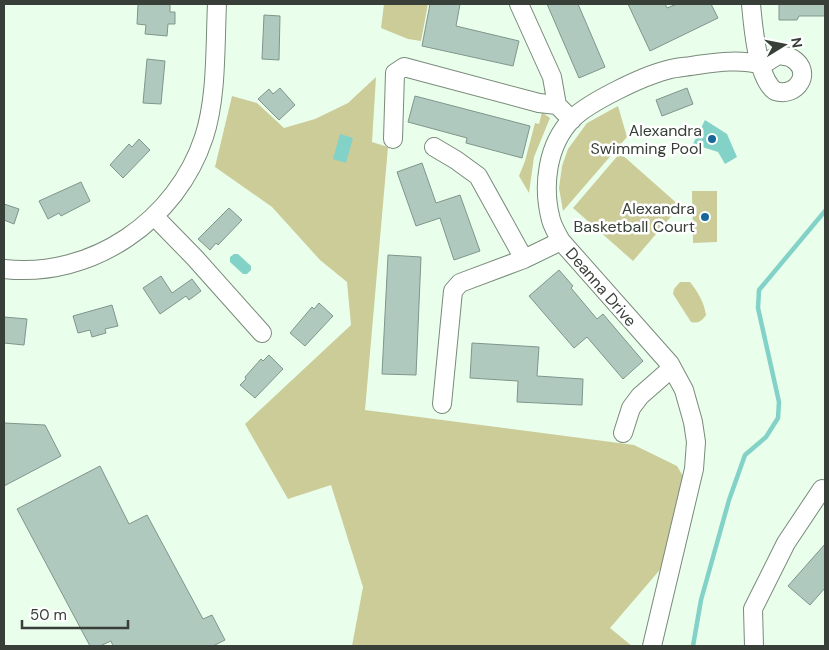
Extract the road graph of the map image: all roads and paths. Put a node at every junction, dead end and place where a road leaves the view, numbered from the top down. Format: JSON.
{"nodes":[{"id":1,"x":217,"y":4,"type":"edge"},
{"id":2,"x":519,"y":4,"type":"edge"},
{"id":3,"x":751,"y":4,"type":"edge"},
{"id":4,"x":557,"y":104,"type":"junction"},
{"id":5,"x":572,"y":120,"type":"junction"},
{"id":6,"x":393,"y":139,"type":"dead end"},
{"id":7,"x":434,"y":147,"type":"dead end"},
{"id":8,"x":155,"y":217,"type":"junction"},
{"id":9,"x":561,"y":241,"type":"junction"},
{"id":10,"x":524,"y":260,"type":"junction"},
{"id":11,"x":4,"y":269,"type":"edge"},
{"id":12,"x":262,"y":333,"type":"dead end"},
{"id":13,"x":672,"y":368,"type":"junction"},
{"id":14,"x":442,"y":404,"type":"dead end"},
{"id":15,"x":623,"y":433,"type":"dead end"},
{"id":16,"x":822,"y":489,"type":"dead end"},
{"id":17,"x":652,"y":646,"type":"edge"},
{"id":18,"x":754,"y":646,"type":"edge"}],
"edges":[{"from":1,"to":8,"type":"street"},
{"from":2,"to":4,"type":"street"},
{"from":3,"to":5,"type":"street","name":"Deanna Drive"},
{"from":4,"to":5,"type":"street"},
{"from":4,"to":6,"type":"street"},
{"from":5,"to":9,"type":"street","name":"Deanna Drive"},
{"from":7,"to":10,"type":"street"},
{"from":8,"to":11,"type":"street"},
{"from":8,"to":12,"type":"street"},
{"from":9,"to":10,"type":"street"},
{"from":9,"to":13,"type":"street","name":"Deanna Drive"},
{"from":10,"to":14,"type":"street"},
{"from":13,"to":15,"type":"street"},
{"from":13,"to":17,"type":"street","name":"Deanna Drive"},
{"from":16,"to":18,"type":"street"}]}
